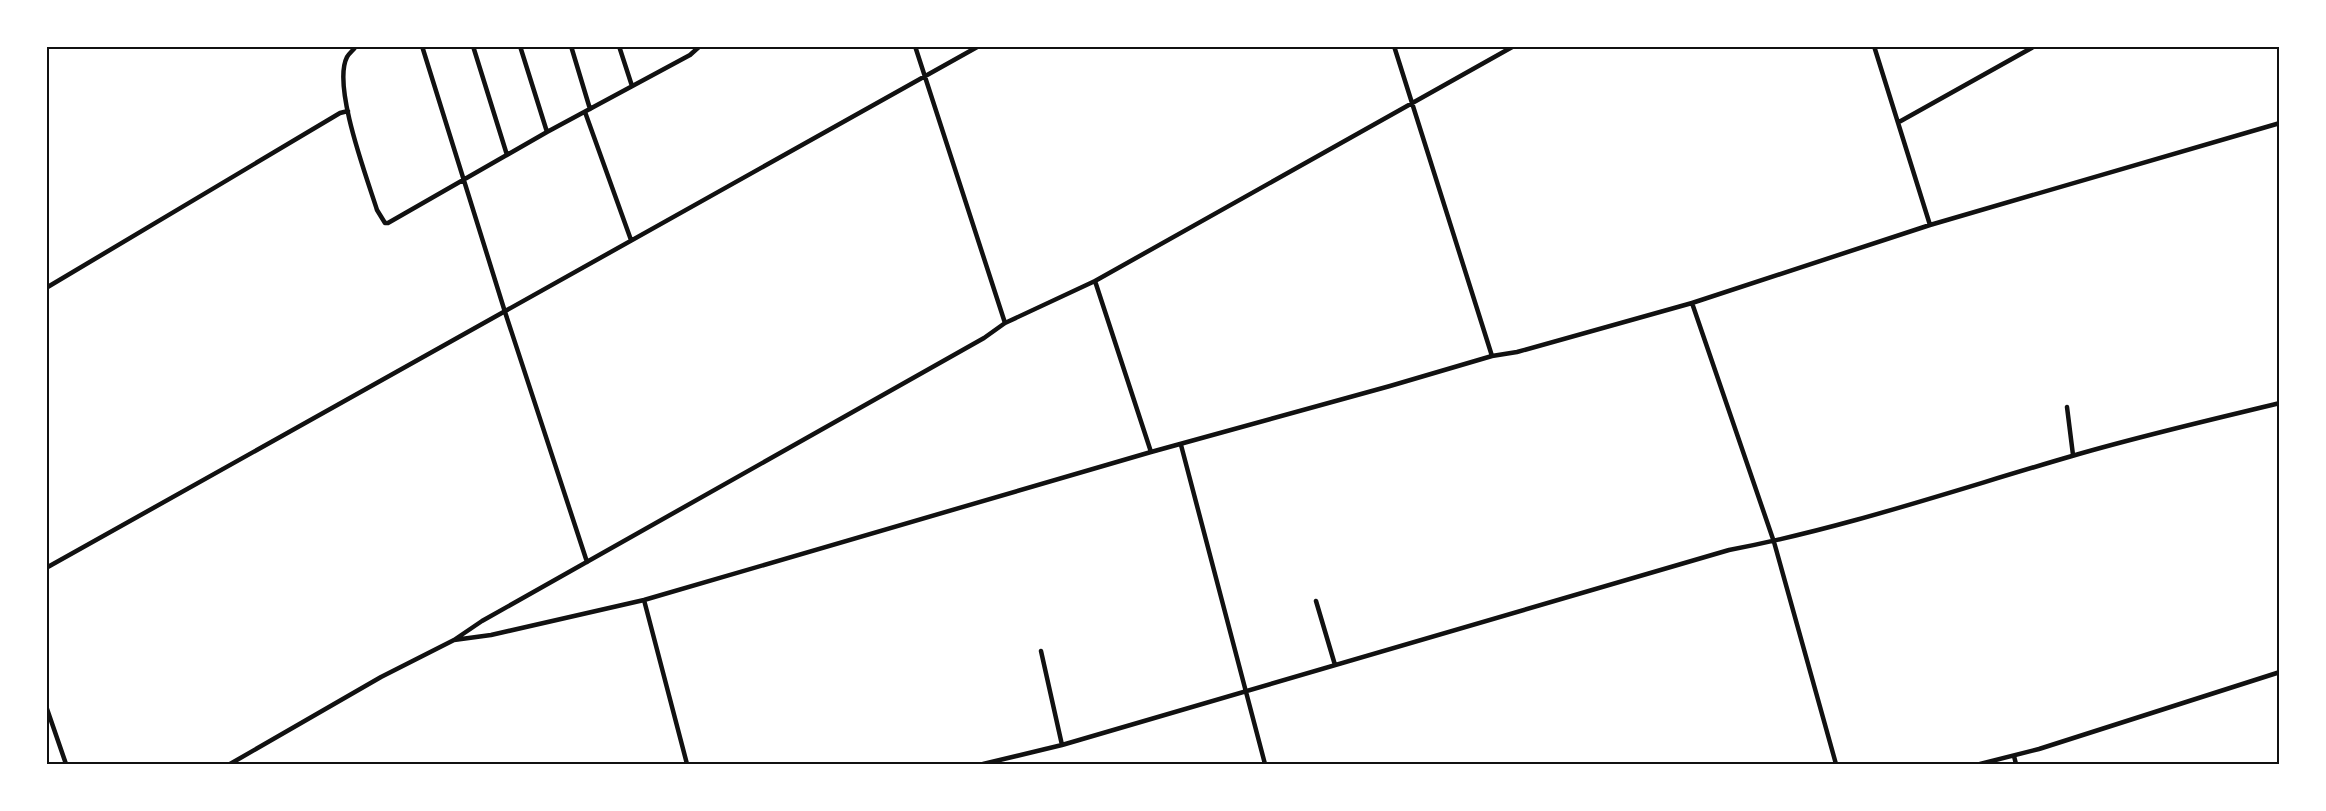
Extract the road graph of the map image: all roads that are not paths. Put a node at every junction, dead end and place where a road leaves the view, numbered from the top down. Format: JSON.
{"nodes":[{"id":1,"x":357,"y":46,"type":"edge"},
{"id":2,"x":422,"y":46,"type":"edge"},
{"id":3,"x":473,"y":46,"type":"edge"},
{"id":4,"x":520,"y":46,"type":"edge"},
{"id":5,"x":571,"y":46,"type":"edge"},
{"id":6,"x":619,"y":46,"type":"edge"},
{"id":7,"x":700,"y":46,"type":"edge"},
{"id":8,"x":915,"y":46,"type":"edge"},
{"id":9,"x":980,"y":46,"type":"edge"},
{"id":10,"x":1394,"y":46,"type":"edge"},
{"id":11,"x":1514,"y":46,"type":"edge"},
{"id":12,"x":1874,"y":46,"type":"edge"},
{"id":13,"x":2035,"y":46,"type":"edge"},
{"id":14,"x":925,"y":77,"type":"junction"},
{"id":15,"x":632,"y":86,"type":"junction"},
{"id":16,"x":1411,"y":104,"type":"junction"},
{"id":17,"x":587,"y":110,"type":"junction"},
{"id":18,"x":348,"y":111,"type":"junction"},
{"id":19,"x":1899,"y":123,"type":"junction"},
{"id":20,"x":2280,"y":123,"type":"edge"},
{"id":21,"x":547,"y":132,"type":"junction"},
{"id":22,"x":507,"y":155,"type":"junction"},
{"id":23,"x":463,"y":180,"type":"junction"},
{"id":24,"x":1930,"y":225,"type":"junction"},
{"id":25,"x":631,"y":240,"type":"junction"},
{"id":26,"x":1095,"y":281,"type":"junction"},
{"id":27,"x":46,"y":288,"type":"edge"},
{"id":28,"x":1692,"y":303,"type":"junction"},
{"id":29,"x":505,"y":312,"type":"junction"},
{"id":30,"x":1005,"y":323,"type":"junction"},
{"id":31,"x":1491,"y":356,"type":"junction"},
{"id":32,"x":2280,"y":403,"type":"edge"},
{"id":33,"x":2067,"y":407,"type":"dead end"},
{"id":34,"x":1181,"y":445,"type":"junction"},
{"id":35,"x":1151,"y":452,"type":"junction"},
{"id":36,"x":2073,"y":455,"type":"junction"},
{"id":37,"x":1774,"y":542,"type":"junction"},
{"id":38,"x":587,"y":562,"type":"junction"},
{"id":39,"x":46,"y":568,"type":"edge"},
{"id":40,"x":644,"y":600,"type":"junction"},
{"id":41,"x":1316,"y":601,"type":"dead end"},
{"id":42,"x":454,"y":640,"type":"junction"},
{"id":43,"x":1041,"y":651,"type":"dead end"},
{"id":44,"x":1335,"y":665,"type":"junction"},
{"id":45,"x":2280,"y":672,"type":"edge"},
{"id":46,"x":1244,"y":690,"type":"junction"},
{"id":47,"x":46,"y":706,"type":"edge"},
{"id":48,"x":1062,"y":745,"type":"junction"},
{"id":49,"x":2014,"y":756,"type":"junction"},
{"id":50,"x":66,"y":765,"type":"edge"},
{"id":51,"x":230,"y":765,"type":"edge"},
{"id":52,"x":687,"y":765,"type":"edge"},
{"id":53,"x":983,"y":765,"type":"edge"},
{"id":54,"x":1264,"y":765,"type":"edge"},
{"id":55,"x":1836,"y":765,"type":"edge"},
{"id":56,"x":1980,"y":765,"type":"edge"},
{"id":57,"x":2016,"y":765,"type":"edge"}],
"edges":[{"from":1,"to":18,"type":"street"},
{"from":2,"to":23,"type":"street"},
{"from":3,"to":22,"type":"street"},
{"from":4,"to":21,"type":"street"},
{"from":5,"to":17,"type":"street"},
{"from":6,"to":15,"type":"street"},
{"from":7,"to":15,"type":"street"},
{"from":8,"to":14,"type":"street"},
{"from":9,"to":14,"type":"street"},
{"from":10,"to":16,"type":"street"},
{"from":11,"to":16,"type":"street"},
{"from":12,"to":19,"type":"street"},
{"from":13,"to":19,"type":"street"},
{"from":14,"to":25,"type":"street"},
{"from":14,"to":30,"type":"street"},
{"from":15,"to":17,"type":"street"},
{"from":16,"to":26,"type":"street"},
{"from":16,"to":31,"type":"street"},
{"from":17,"to":21,"type":"street"},
{"from":17,"to":25,"type":"street"},
{"from":18,"to":23,"type":"street"},
{"from":18,"to":27,"type":"street"},
{"from":19,"to":24,"type":"street"},
{"from":20,"to":24,"type":"street"},
{"from":21,"to":22,"type":"street"},
{"from":22,"to":23,"type":"street"},
{"from":23,"to":29,"type":"street"},
{"from":24,"to":28,"type":"street"},
{"from":25,"to":29,"type":"street"},
{"from":26,"to":30,"type":"street"},
{"from":26,"to":35,"type":"street"},
{"from":28,"to":31,"type":"street"},
{"from":28,"to":37,"type":"street"},
{"from":29,"to":38,"type":"street"},
{"from":29,"to":39,"type":"street"},
{"from":30,"to":38,"type":"street"},
{"from":31,"to":34,"type":"street"},
{"from":32,"to":36,"type":"street"},
{"from":33,"to":36,"type":"street"},
{"from":34,"to":35,"type":"street"},
{"from":34,"to":46,"type":"street"},
{"from":35,"to":40,"type":"street"},
{"from":36,"to":37,"type":"street"},
{"from":37,"to":44,"type":"street"},
{"from":37,"to":55,"type":"street"},
{"from":38,"to":42,"type":"street"},
{"from":40,"to":42,"type":"street"},
{"from":40,"to":52,"type":"street"},
{"from":41,"to":44,"type":"street"},
{"from":42,"to":51,"type":"street"},
{"from":43,"to":48,"type":"street"},
{"from":44,"to":46,"type":"street"},
{"from":45,"to":49,"type":"street"},
{"from":46,"to":48,"type":"street"},
{"from":46,"to":54,"type":"street"},
{"from":47,"to":50,"type":"street"},
{"from":48,"to":53,"type":"street"},
{"from":49,"to":56,"type":"street"},
{"from":49,"to":57,"type":"street"}]}
